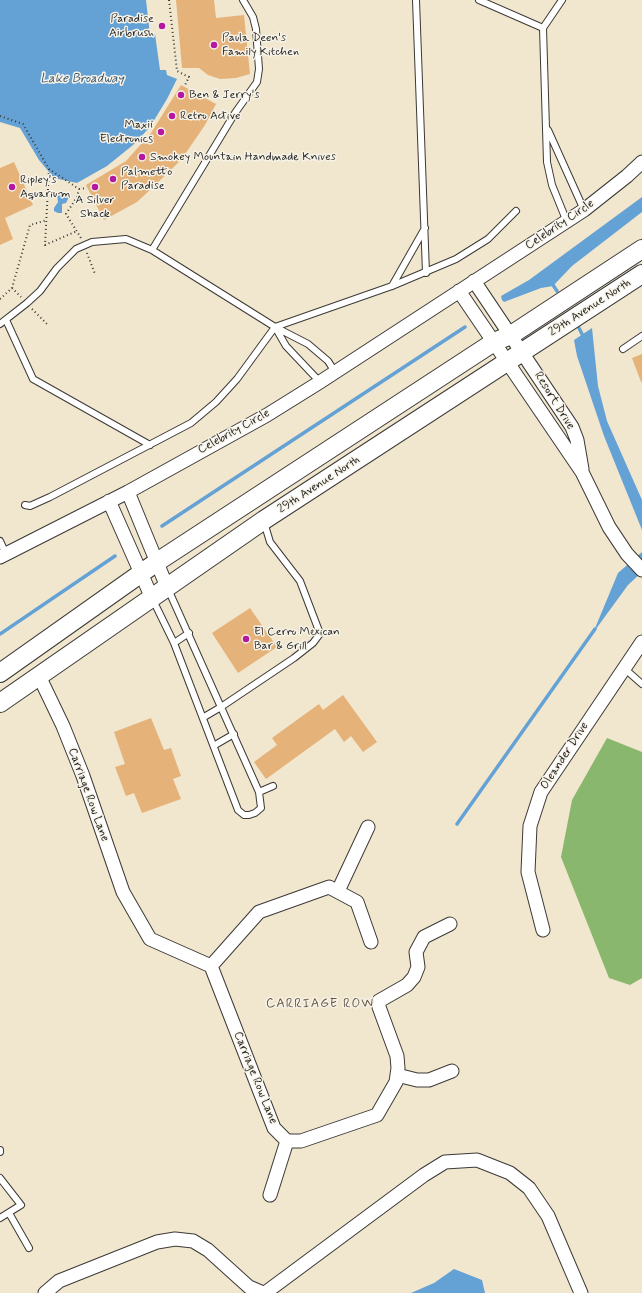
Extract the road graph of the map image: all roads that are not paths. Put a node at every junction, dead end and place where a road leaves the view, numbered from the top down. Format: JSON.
{"nodes":[{"id":1,"x":243,"y":0,"type":"edge"},
{"id":2,"x":416,"y":0,"type":"edge"},
{"id":3,"x":479,"y":0,"type":"edge"},
{"id":4,"x":562,"y":0,"type":"edge"},
{"id":5,"x":542,"y":28,"type":"junction"},
{"id":6,"x":546,"y":127,"type":"junction"},
{"id":7,"x":642,"y":162,"type":"edge"},
{"id":8,"x":584,"y":210,"type":"junction"},
{"id":9,"x":516,"y":211,"type":"dead end"},
{"id":10,"x":567,"y":222,"type":"junction"},
{"id":11,"x":425,"y":228,"type":"junction"},
{"id":12,"x":642,"y":249,"type":"edge"},
{"id":13,"x":152,"y":250,"type":"junction"},
{"id":14,"x":426,"y":272,"type":"junction"},
{"id":15,"x":642,"y":274,"type":"edge"},
{"id":16,"x":474,"y":281,"type":"junction"},
{"id":17,"x":392,"y":286,"type":"junction"},
{"id":18,"x":459,"y":291,"type":"junction"},
{"id":19,"x":6,"y":320,"type":"junction"},
{"id":20,"x":0,"y":324,"type":"edge"},
{"id":21,"x":275,"y":327,"type":"junction"},
{"id":22,"x":511,"y":334,"type":"junction"},
{"id":23,"x":642,"y":336,"type":"edge"},
{"id":24,"x":494,"y":342,"type":"junction"},
{"id":25,"x":623,"y":348,"type":"dead end"},
{"id":26,"x":523,"y":352,"type":"junction"},
{"id":27,"x":508,"y":362,"type":"junction"},
{"id":28,"x":335,"y":372,"type":"junction"},
{"id":29,"x":320,"y":382,"type":"junction"},
{"id":30,"x":150,"y":446,"type":"junction"},
{"id":31,"x":582,"y":472,"type":"junction"},
{"id":32,"x":128,"y":492,"type":"junction"},
{"id":33,"x":108,"y":501,"type":"junction"},
{"id":34,"x":25,"y":506,"type":"dead end"},
{"id":35,"x":264,"y":520,"type":"junction"},
{"id":36,"x":0,"y":541,"type":"edge"},
{"id":37,"x":3,"y":556,"type":"edge"},
{"id":38,"x":156,"y":562,"type":"junction"},
{"id":39,"x":642,"y":570,"type":"edge"},
{"id":40,"x":141,"y":573,"type":"junction"},
{"id":41,"x":167,"y":587,"type":"junction"},
{"id":42,"x":152,"y":598,"type":"junction"},
{"id":43,"x":189,"y":633,"type":"junction"},
{"id":44,"x":642,"y":642,"type":"edge"},
{"id":45,"x":174,"y":643,"type":"junction"},
{"id":46,"x":625,"y":669,"type":"junction"},
{"id":47,"x":0,"y":673,"type":"edge"},
{"id":48,"x":39,"y":676,"type":"junction"},
{"id":49,"x":642,"y":684,"type":"edge"},
{"id":50,"x":0,"y":703,"type":"edge"},
{"id":51,"x":221,"y":707,"type":"junction"},
{"id":52,"x":204,"y":716,"type":"junction"},
{"id":53,"x":234,"y":734,"type":"junction"},
{"id":54,"x":215,"y":745,"type":"junction"},
{"id":55,"x":273,"y":786,"type":"dead end"},
{"id":56,"x":260,"y":792,"type":"junction"},
{"id":57,"x":368,"y":827,"type":"dead end"},
{"id":58,"x":338,"y":891,"type":"junction"},
{"id":59,"x":450,"y":924,"type":"dead end"},
{"id":60,"x":543,"y":930,"type":"dead end"},
{"id":61,"x":370,"y":942,"type":"dead end"},
{"id":62,"x":211,"y":966,"type":"junction"},
{"id":63,"x":452,"y":1071,"type":"dead end"},
{"id":64,"x":397,"y":1075,"type":"junction"},
{"id":65,"x":287,"y":1141,"type":"junction"},
{"id":66,"x":0,"y":1178,"type":"edge"},
{"id":67,"x":270,"y":1195,"type":"dead end"},
{"id":68,"x":8,"y":1213,"type":"junction"},
{"id":69,"x":0,"y":1218,"type":"edge"},
{"id":70,"x":29,"y":1248,"type":"dead end"},
{"id":71,"x":44,"y":1293,"type":"edge"},
{"id":72,"x":264,"y":1293,"type":"edge"},
{"id":73,"x":581,"y":1293,"type":"edge"}],
"edges":[{"from":1,"to":13,"type":"lane"},
{"from":2,"to":11,"type":"lane"},
{"from":3,"to":5,"type":"lane"},
{"from":4,"to":5,"type":"lane"},
{"from":5,"to":6,"type":"lane"},
{"from":6,"to":8,"type":"lane"},
{"from":6,"to":10,"type":"lane"},
{"from":7,"to":8,"type":"street","name":"Celebrity Circle"},
{"from":8,"to":10,"type":"street","name":"Celebrity Circle"},
{"from":9,"to":14,"type":"lane"},
{"from":10,"to":16,"type":"street","name":"Celebrity Circle"},
{"from":11,"to":14,"type":"lane"},
{"from":11,"to":17,"type":"lane"},
{"from":12,"to":22,"type":"main road","name":"29th Avenue North"},
{"from":13,"to":19,"type":"lane"},
{"from":13,"to":21,"type":"lane"},
{"from":14,"to":17,"type":"lane"},
{"from":15,"to":26,"type":"main road","name":"29th Avenue North"},
{"from":16,"to":18,"type":"street","name":"Celebrity Circle"},
{"from":16,"to":22,"type":"street"},
{"from":17,"to":21,"type":"lane"},
{"from":18,"to":24,"type":"street"},
{"from":18,"to":28,"type":"street","name":"Celebrity Circle"},
{"from":19,"to":20,"type":"lane"},
{"from":19,"to":30,"type":"lane"},
{"from":21,"to":28,"type":"lane"},
{"from":21,"to":29,"type":"lane"},
{"from":21,"to":30,"type":"lane"},
{"from":22,"to":24,"type":"main road","name":"29th Avenue North"},
{"from":22,"to":26,"type":"street","name":"Resort Drive"},
{"from":23,"to":25,"type":"lane"},
{"from":24,"to":27,"type":"street","name":"Resort Drive"},
{"from":24,"to":38,"type":"main road","name":"29th Avenue North"},
{"from":26,"to":27,"type":"main road","name":"29th Avenue North"},
{"from":26,"to":31,"type":"street","name":"Resort Drive"},
{"from":27,"to":31,"type":"street","name":"Resort Drive"},
{"from":27,"to":35,"type":"main road","name":"29th Avenue North"},
{"from":28,"to":29,"type":"street","name":"Celebrity Circle"},
{"from":29,"to":32,"type":"street","name":"Celebrity Circle"},
{"from":30,"to":34,"type":"lane"},
{"from":31,"to":39,"type":"street","name":"Resort Drive"},
{"from":32,"to":33,"type":"street","name":"Celebrity Circle"},
{"from":32,"to":38,"type":"street"},
{"from":33,"to":37,"type":"street","name":"Celebrity Circle"},
{"from":33,"to":40,"type":"street"},
{"from":35,"to":41,"type":"main road","name":"29th Avenue North"},
{"from":35,"to":51,"type":"lane"},
{"from":36,"to":37,"type":"lane"},
{"from":38,"to":40,"type":"main road","name":"29th Avenue North"},
{"from":38,"to":41,"type":"street"},
{"from":40,"to":42,"type":"street"},
{"from":40,"to":47,"type":"main road","name":"29th Avenue North"},
{"from":41,"to":42,"type":"main road","name":"29th Avenue North"},
{"from":41,"to":43,"type":"lane"},
{"from":42,"to":45,"type":"lane"},
{"from":42,"to":48,"type":"main road","name":"29th Avenue North"},
{"from":43,"to":45,"type":"lane"},
{"from":43,"to":51,"type":"lane"},
{"from":44,"to":46,"type":"street","name":"Oleander Drive"},
{"from":45,"to":52,"type":"lane"},
{"from":46,"to":49,"type":"lane"},
{"from":46,"to":60,"type":"street","name":"Oleander Drive"},
{"from":48,"to":50,"type":"main road","name":"29th Avenue North"},
{"from":48,"to":62,"type":"street","name":"Carriage Row Lane"},
{"from":51,"to":52,"type":"lane"},
{"from":51,"to":53,"type":"lane"},
{"from":52,"to":54,"type":"lane"},
{"from":53,"to":54,"type":"lane"},
{"from":53,"to":56,"type":"lane"},
{"from":54,"to":56,"type":"lane"},
{"from":55,"to":56,"type":"lane"},
{"from":57,"to":58,"type":"street"},
{"from":58,"to":61,"type":"street"},
{"from":58,"to":62,"type":"street"},
{"from":59,"to":64,"type":"street"},
{"from":62,"to":65,"type":"street","name":"Carriage Row Lane"},
{"from":63,"to":64,"type":"street"},
{"from":64,"to":65,"type":"street"},
{"from":65,"to":67,"type":"street"},
{"from":66,"to":68,"type":"lane"},
{"from":68,"to":69,"type":"lane"},
{"from":68,"to":70,"type":"lane"},
{"from":71,"to":72,"type":"street"},
{"from":72,"to":73,"type":"street"}]}
